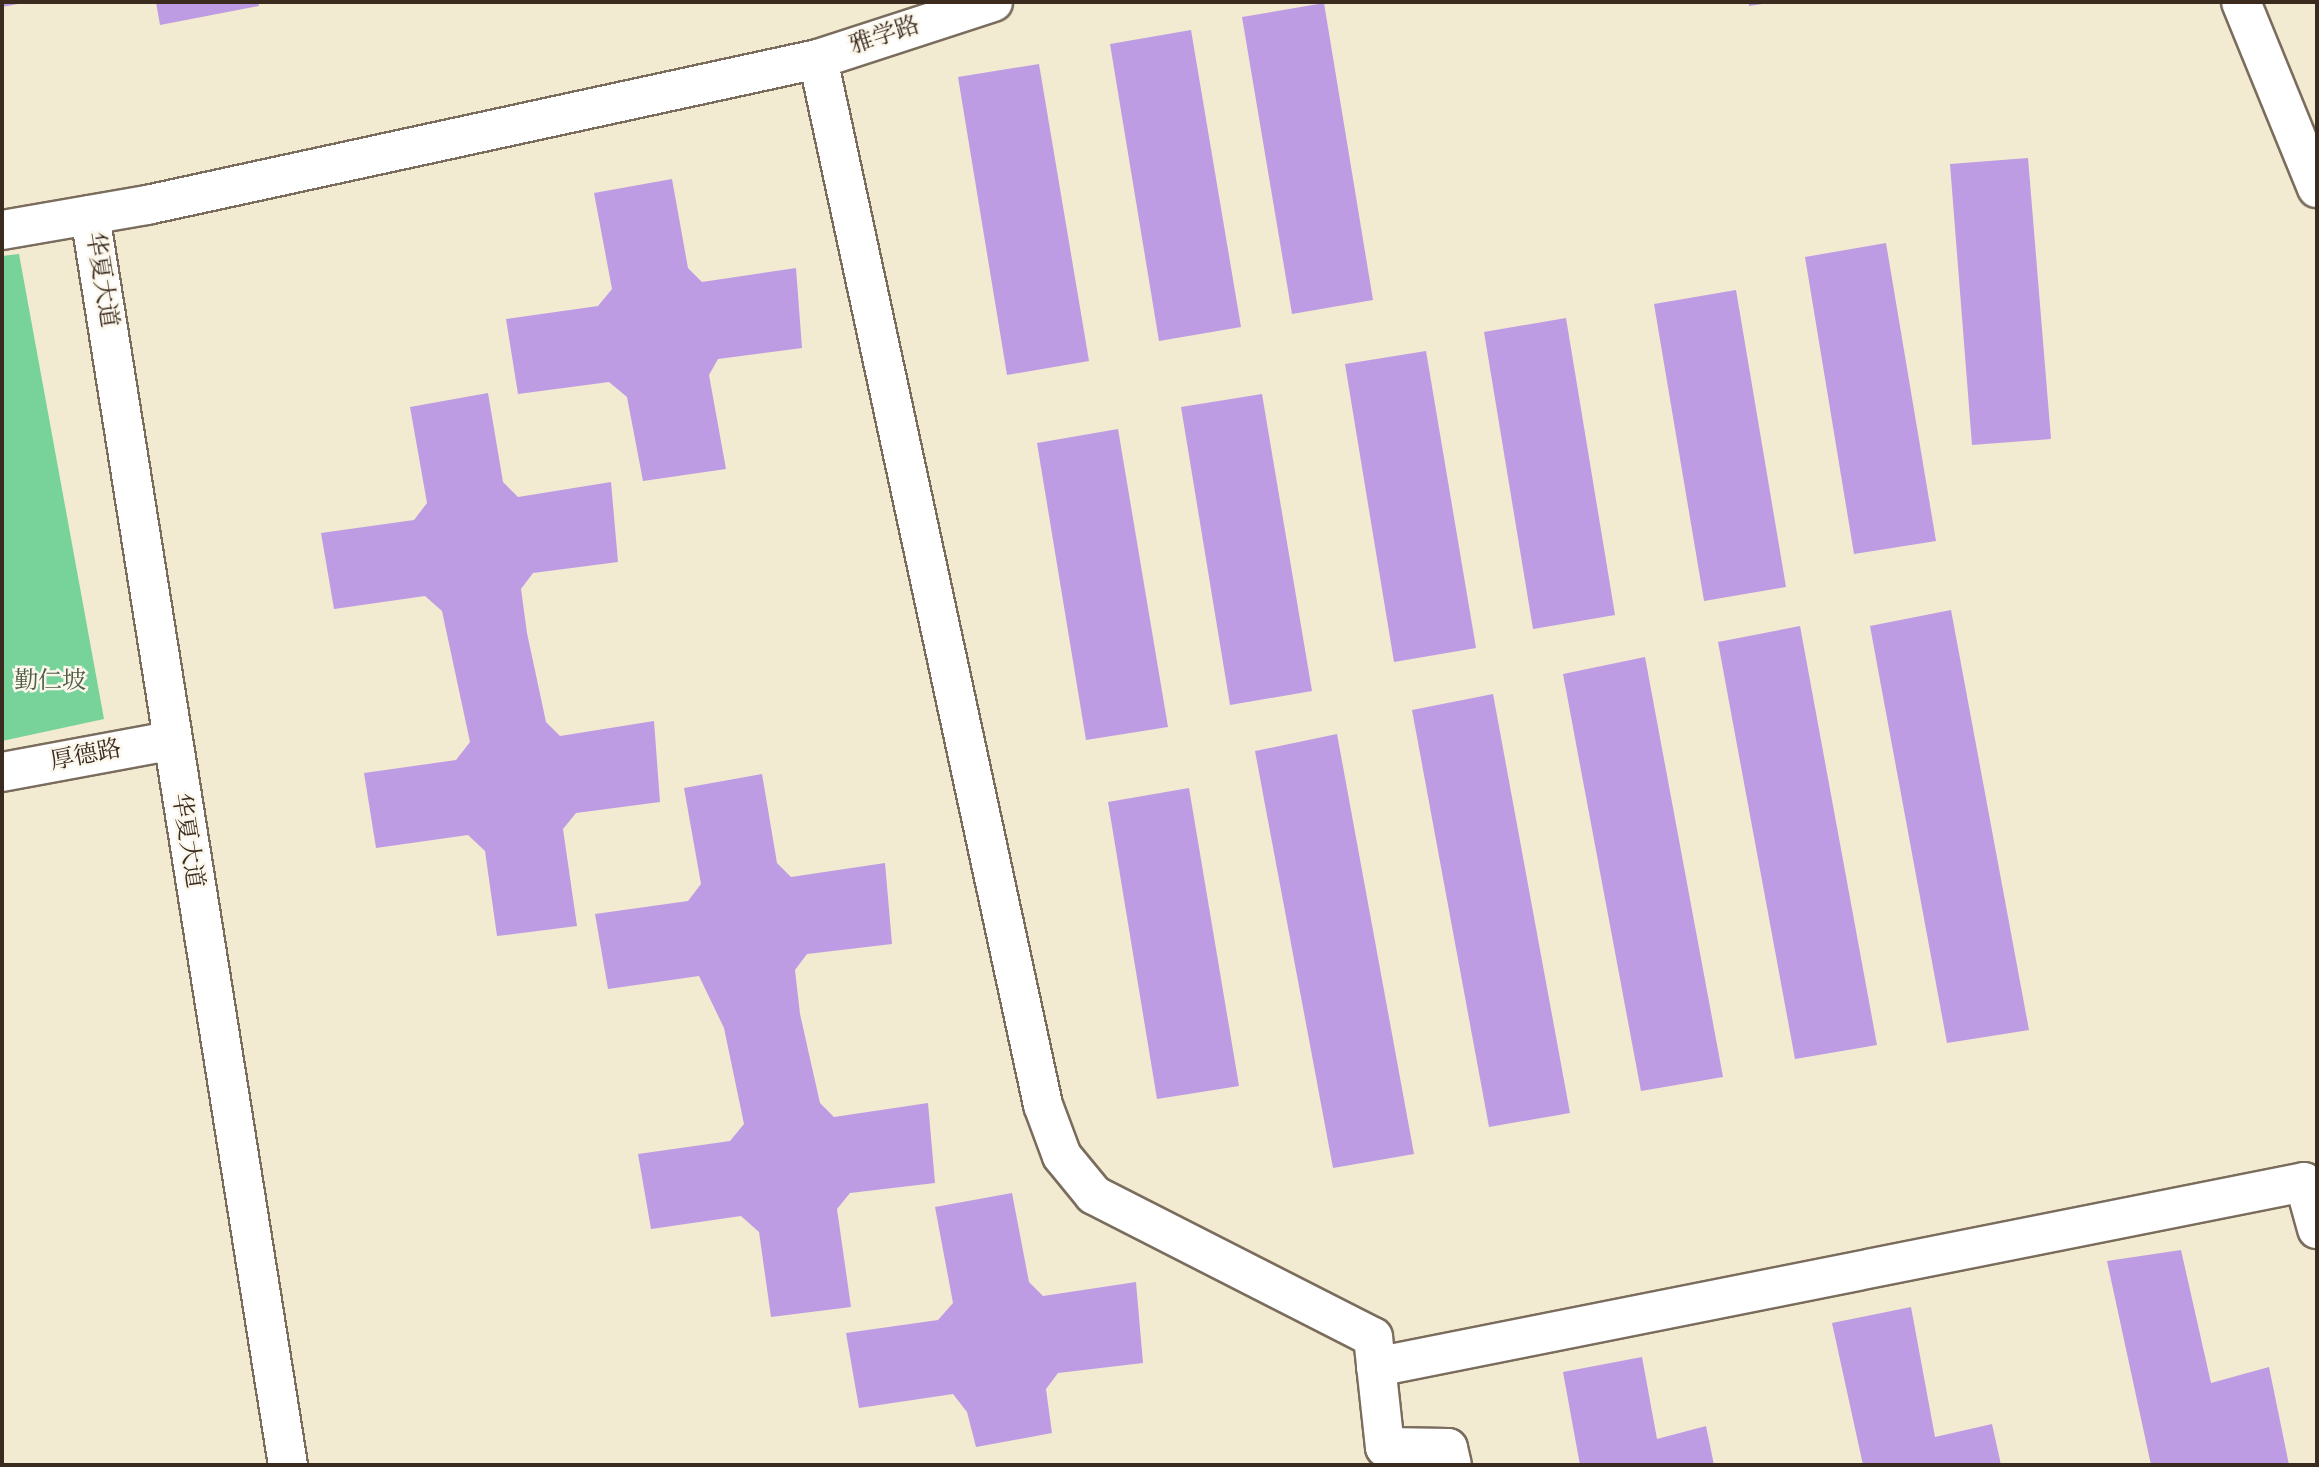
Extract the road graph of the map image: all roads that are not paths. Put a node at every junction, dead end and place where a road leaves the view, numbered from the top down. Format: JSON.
{"nodes":[{"id":1,"x":993,"y":2,"type":"edge"},
{"id":2,"x":2241,"y":2,"type":"edge"},
{"id":3,"x":818,"y":59,"type":"junction"},
{"id":4,"x":2317,"y":188,"type":"edge"},
{"id":5,"x":90,"y":215,"type":"junction"},
{"id":6,"x":2,"y":230,"type":"edge"},
{"id":7,"x":170,"y":741,"type":"junction"},
{"id":8,"x":2,"y":772,"type":"edge"},
{"id":9,"x":2317,"y":1229,"type":"edge"},
{"id":10,"x":1376,"y":1367,"type":"junction"},
{"id":11,"x":288,"y":1465,"type":"edge"},
{"id":12,"x":1452,"y":1465,"type":"edge"}],
"edges":[{"from":1,"to":3,"type":"street","name":"雅学路"},
{"from":2,"to":4,"type":"street"},
{"from":3,"to":5,"type":"street","name":"雅学路"},
{"from":3,"to":10,"type":"street"},
{"from":5,"to":6,"type":"street","name":"雅学路"},
{"from":5,"to":7,"type":"street","name":"华夏大道"},
{"from":7,"to":8,"type":"street","name":"厚德路"},
{"from":7,"to":11,"type":"street","name":"华夏大道"},
{"from":9,"to":10,"type":"street"},
{"from":10,"to":12,"type":"street"}]}
